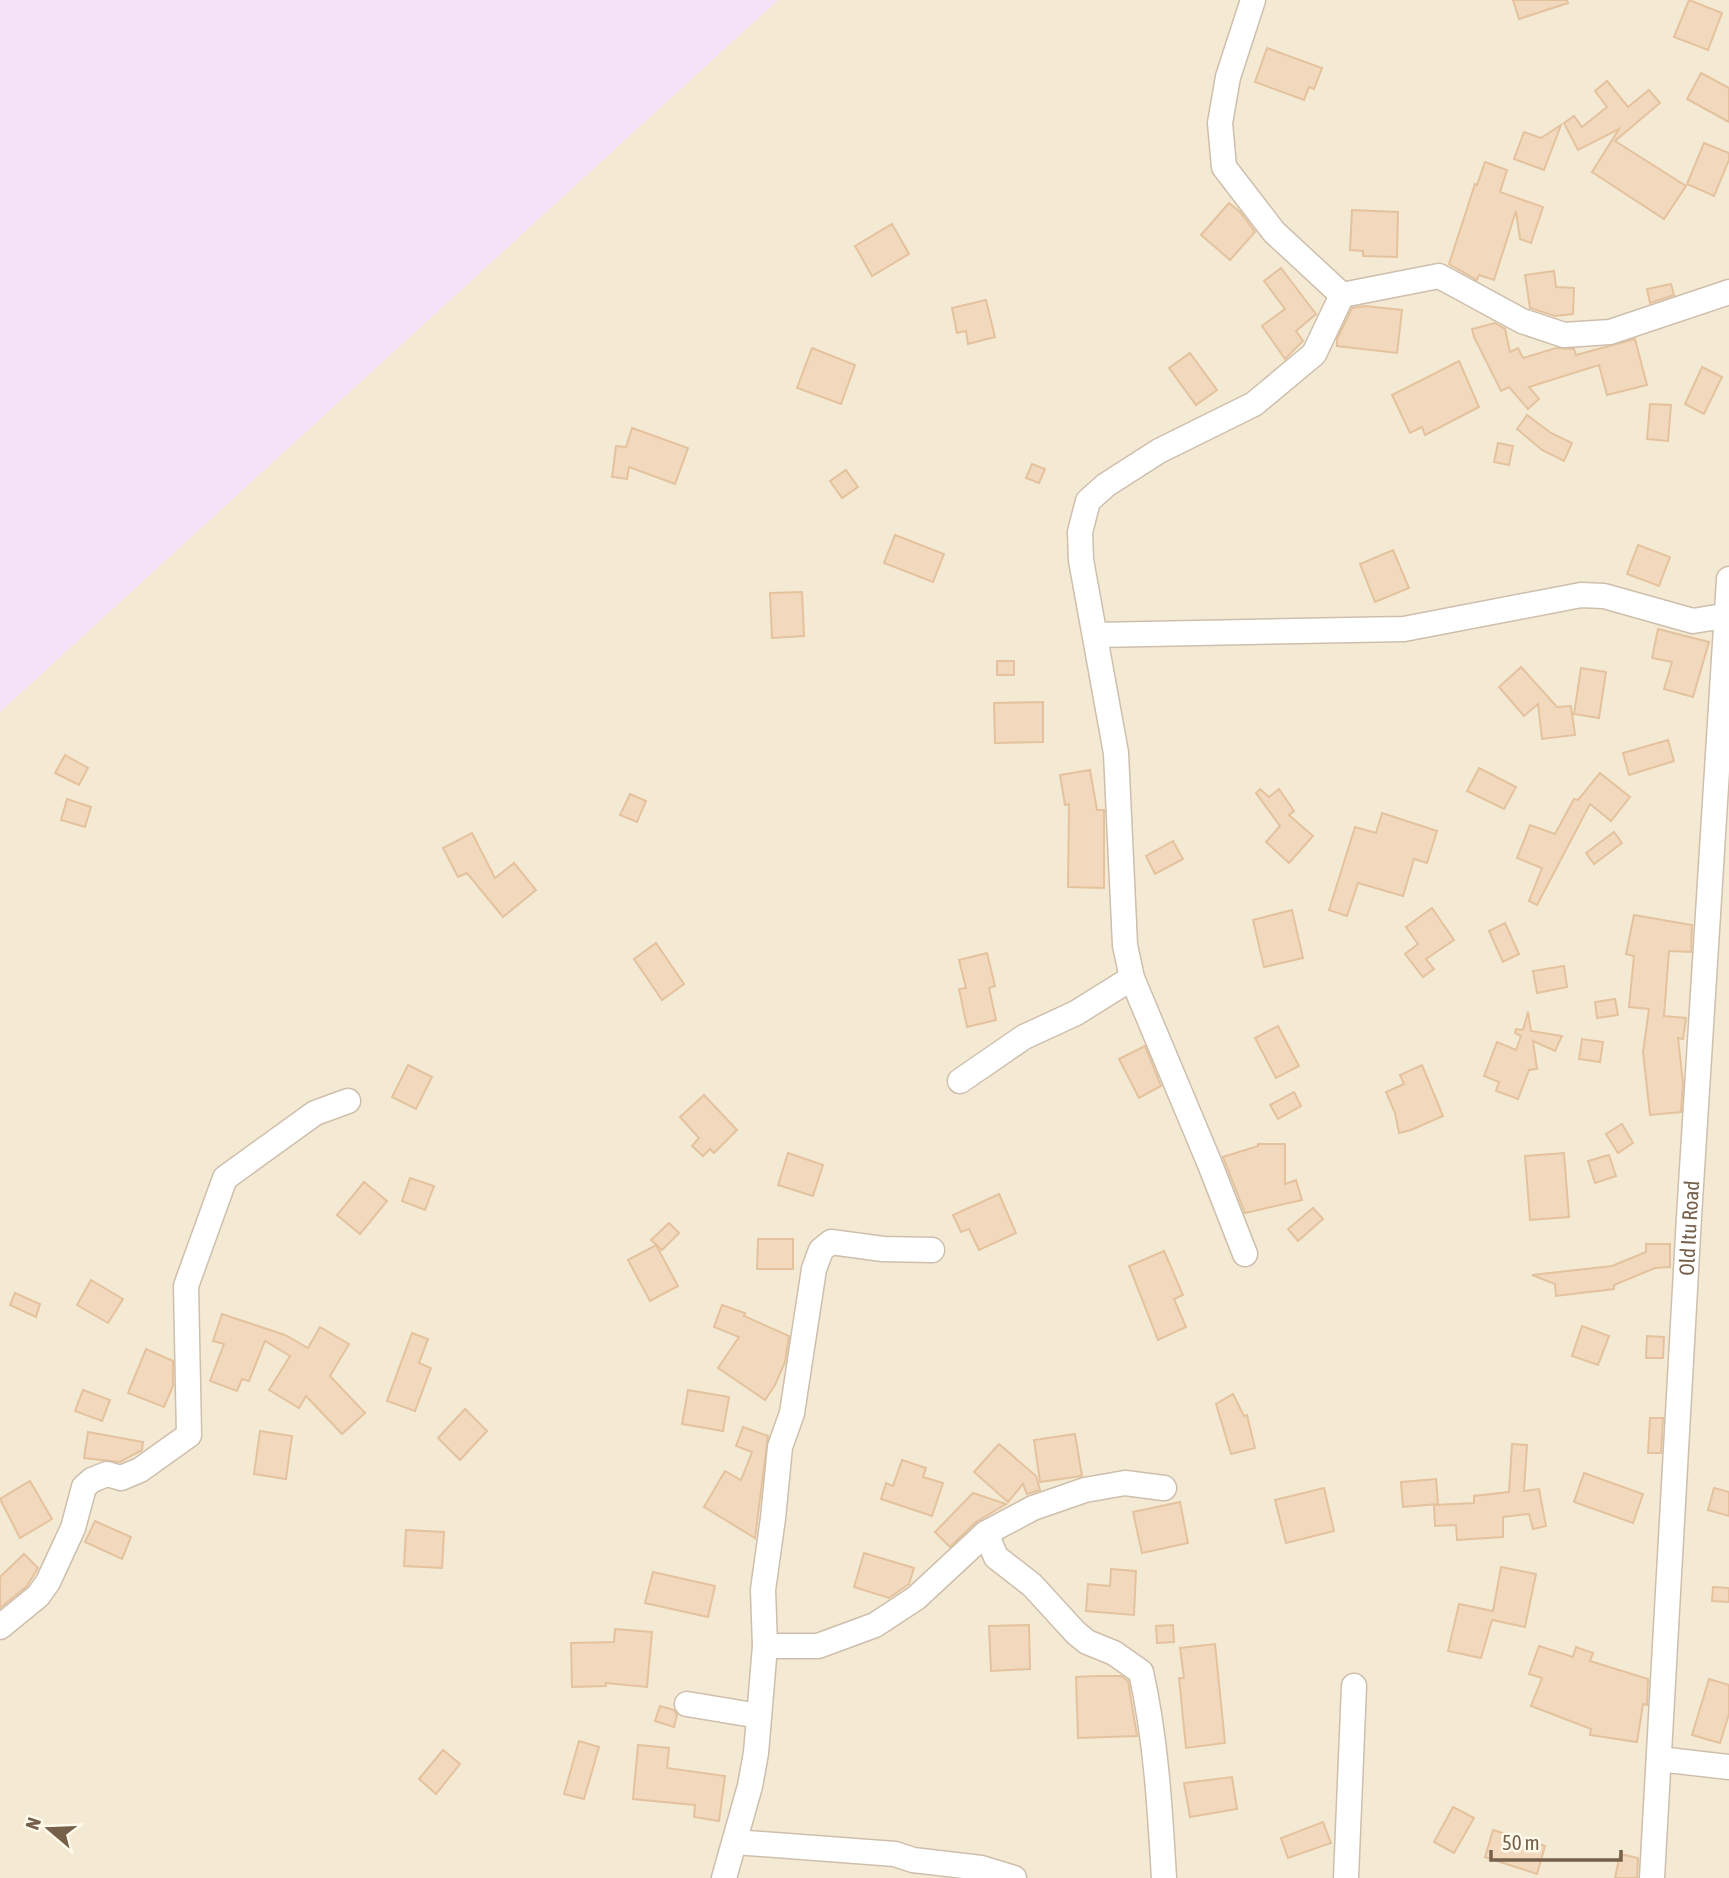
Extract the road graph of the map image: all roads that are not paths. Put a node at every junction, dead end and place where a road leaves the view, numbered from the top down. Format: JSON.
{"nodes":[{"id":1,"x":1253,"y":0,"type":"edge"},
{"id":2,"x":1729,"y":292,"type":"edge"},
{"id":3,"x":1342,"y":295,"type":"junction"},
{"id":4,"x":1729,"y":579,"type":"edge"},
{"id":5,"x":1728,"y":615,"type":"edge"},
{"id":6,"x":1096,"y":635,"type":"junction"},
{"id":7,"x":1132,"y":978,"type":"junction"},
{"id":8,"x":960,"y":1081,"type":"dead end"},
{"id":9,"x":348,"y":1101,"type":"dead end"},
{"id":10,"x":932,"y":1250,"type":"dead end"},
{"id":11,"x":1245,"y":1254,"type":"dead end"},
{"id":12,"x":1164,"y":1488,"type":"dead end"},
{"id":13,"x":986,"y":1533,"type":"junction"},
{"id":14,"x":0,"y":1628,"type":"edge"},
{"id":15,"x":765,"y":1646,"type":"junction"},
{"id":16,"x":1354,"y":1686,"type":"dead end"},
{"id":17,"x":687,"y":1704,"type":"dead end"},
{"id":18,"x":759,"y":1716,"type":"junction"},
{"id":19,"x":1659,"y":1759,"type":"junction"},
{"id":20,"x":1729,"y":1767,"type":"edge"},
{"id":21,"x":735,"y":1842,"type":"junction"},
{"id":22,"x":724,"y":1878,"type":"edge"},
{"id":23,"x":1014,"y":1878,"type":"edge"},
{"id":24,"x":1164,"y":1878,"type":"edge"},
{"id":25,"x":1346,"y":1878,"type":"edge"},
{"id":26,"x":1652,"y":1878,"type":"edge"}],
"edges":[{"from":1,"to":3,"type":"street"},
{"from":2,"to":3,"type":"street"},
{"from":3,"to":6,"type":"street"},
{"from":4,"to":5,"type":"street","name":"Old Itu Road"},
{"from":5,"to":6,"type":"street"},
{"from":5,"to":19,"type":"street","name":"Old Itu Road"},
{"from":6,"to":7,"type":"street"},
{"from":7,"to":8,"type":"street"},
{"from":7,"to":11,"type":"street"},
{"from":9,"to":14,"type":"street"},
{"from":10,"to":15,"type":"street"},
{"from":12,"to":13,"type":"street"},
{"from":13,"to":15,"type":"street"},
{"from":13,"to":24,"type":"street"},
{"from":15,"to":18,"type":"street"},
{"from":16,"to":25,"type":"street"},
{"from":17,"to":18,"type":"street"},
{"from":18,"to":21,"type":"street"},
{"from":19,"to":20,"type":"street"},
{"from":19,"to":26,"type":"street","name":"Old Itu Road"},
{"from":21,"to":22,"type":"street"},
{"from":21,"to":23,"type":"street"}]}
